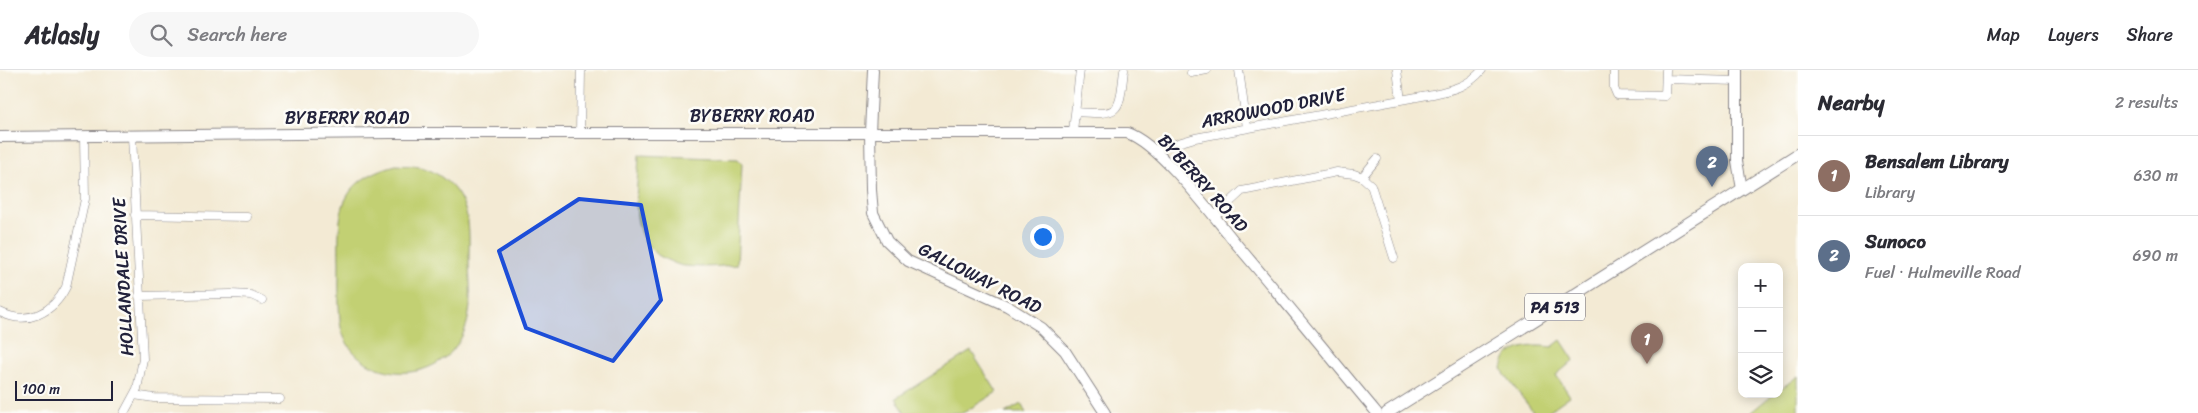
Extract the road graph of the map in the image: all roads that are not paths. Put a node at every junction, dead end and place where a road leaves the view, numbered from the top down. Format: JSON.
{"nodes":[{"id":1,"x":581,"y":70,"type":"edge"},
{"id":2,"x":873,"y":70,"type":"edge"},
{"id":3,"x":1080,"y":70,"type":"edge"},
{"id":4,"x":1124,"y":70,"type":"edge"},
{"id":5,"x":1207,"y":70,"type":"edge"},
{"id":6,"x":1239,"y":70,"type":"edge"},
{"id":7,"x":1397,"y":70,"type":"edge"},
{"id":8,"x":1482,"y":70,"type":"edge"},
{"id":9,"x":1614,"y":70,"type":"edge"},
{"id":10,"x":1666,"y":70,"type":"edge"},
{"id":11,"x":1737,"y":70,"type":"edge"},
{"id":12,"x":1191,"y":74,"type":"dead end"},
{"id":13,"x":1666,"y":79,"type":"junction"},
{"id":14,"x":1737,"y":81,"type":"junction"},
{"id":15,"x":1401,"y":100,"type":"junction"},
{"id":16,"x":1078,"y":113,"type":"junction"},
{"id":17,"x":1247,"y":128,"type":"junction"},
{"id":18,"x":1073,"y":131,"type":"junction"},
{"id":19,"x":870,"y":132,"type":"junction"},
{"id":20,"x":580,"y":133,"type":"junction"},
{"id":21,"x":84,"y":136,"type":"junction"},
{"id":22,"x":132,"y":136,"type":"junction"},
{"id":23,"x":0,"y":137,"type":"edge"},
{"id":24,"x":1154,"y":150,"type":"junction"},
{"id":25,"x":1798,"y":154,"type":"edge"},
{"id":26,"x":1377,"y":159,"type":"dead end"},
{"id":27,"x":1362,"y":177,"type":"junction"},
{"id":28,"x":1742,"y":189,"type":"junction"},
{"id":29,"x":136,"y":215,"type":"junction"},
{"id":30,"x":247,"y":217,"type":"dead end"},
{"id":31,"x":1214,"y":217,"type":"junction"},
{"id":32,"x":1394,"y":258,"type":"dead end"},
{"id":33,"x":139,"y":296,"type":"junction"},
{"id":34,"x":262,"y":300,"type":"dead end"},
{"id":35,"x":0,"y":312,"type":"edge"},
{"id":36,"x":134,"y":395,"type":"junction"},
{"id":37,"x":280,"y":399,"type":"dead end"},
{"id":38,"x":124,"y":413,"type":"edge"},
{"id":39,"x":1105,"y":413,"type":"edge"},
{"id":40,"x":1377,"y":413,"type":"edge"},
{"id":41,"x":1387,"y":413,"type":"edge"}],
"edges":[{"from":1,"to":20,"type":"street"},
{"from":2,"to":19,"type":"street","name":"GALLOWAY ROAD"},
{"from":3,"to":16,"type":"street"},
{"from":4,"to":16,"type":"street"},
{"from":5,"to":12,"type":"street"},
{"from":6,"to":17,"type":"street"},
{"from":7,"to":15,"type":"street"},
{"from":8,"to":15,"type":"street","name":"ARROWOOD DRIVE"},
{"from":9,"to":13,"type":"street"},
{"from":10,"to":13,"type":"street"},
{"from":11,"to":14,"type":"street"},
{"from":13,"to":14,"type":"street"},
{"from":14,"to":28,"type":"street"},
{"from":15,"to":17,"type":"street","name":"ARROWOOD DRIVE"},
{"from":16,"to":18,"type":"street"},
{"from":17,"to":24,"type":"street","name":"ARROWOOD DRIVE"},
{"from":18,"to":19,"type":"street","name":"BYBERRY ROAD"},
{"from":18,"to":24,"type":"street","name":"BYBERRY ROAD"},
{"from":19,"to":20,"type":"street","name":"BYBERRY ROAD"},
{"from":19,"to":39,"type":"street","name":"GALLOWAY ROAD"},
{"from":20,"to":22,"type":"street","name":"BYBERRY ROAD"},
{"from":21,"to":22,"type":"street","name":"BYBERRY ROAD"},
{"from":21,"to":23,"type":"street","name":"BYBERRY ROAD"},
{"from":21,"to":35,"type":"street"},
{"from":22,"to":29,"type":"street","name":"HOLLANDALE DRIVE"},
{"from":24,"to":31,"type":"street","name":"BYBERRY ROAD"},
{"from":25,"to":28,"type":"main road","number":"PA 513"},
{"from":26,"to":27,"type":"street"},
{"from":27,"to":31,"type":"street"},
{"from":27,"to":32,"type":"street"},
{"from":28,"to":41,"type":"main road","number":"PA 513"},
{"from":29,"to":30,"type":"street"},
{"from":29,"to":33,"type":"street","name":"HOLLANDALE DRIVE"},
{"from":31,"to":40,"type":"street","name":"BYBERRY ROAD"},
{"from":33,"to":34,"type":"street"},
{"from":33,"to":36,"type":"street","name":"HOLLANDALE DRIVE"},
{"from":36,"to":37,"type":"street"},
{"from":36,"to":38,"type":"street","name":"HOLLANDALE DRIVE"}]}
